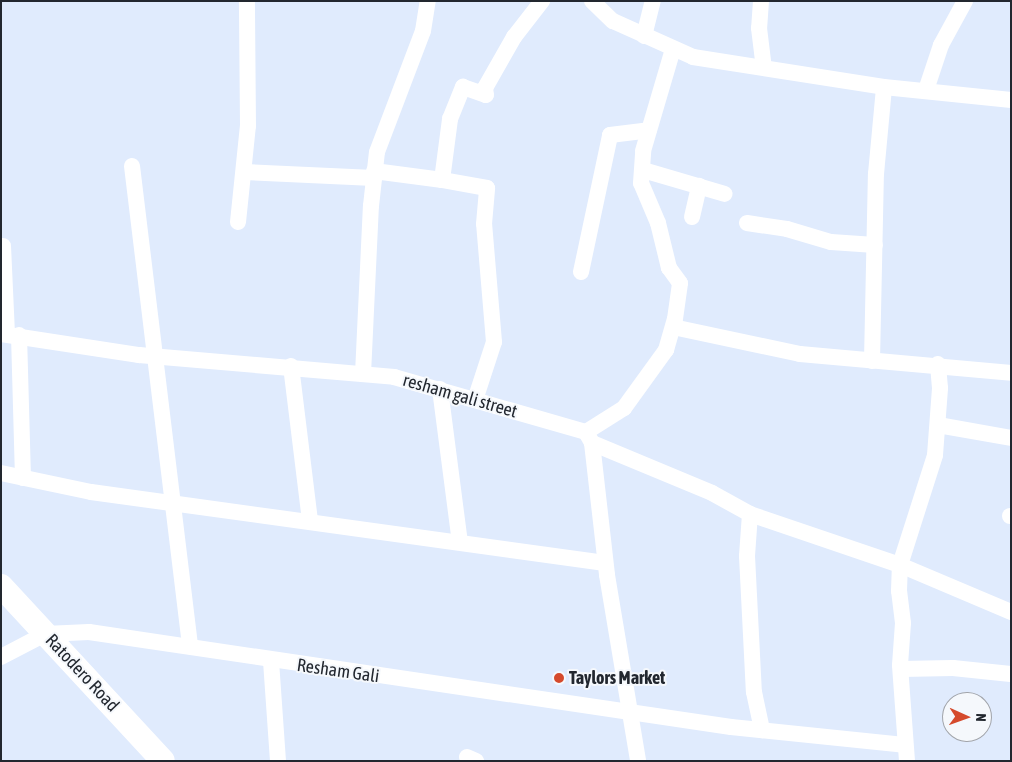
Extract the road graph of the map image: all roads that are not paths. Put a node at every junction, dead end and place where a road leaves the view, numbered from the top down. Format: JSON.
{"nodes":[{"id":1,"x":247,"y":1,"type":"edge"},
{"id":2,"x":428,"y":1,"type":"edge"},
{"id":3,"x":542,"y":1,"type":"edge"},
{"id":4,"x":592,"y":1,"type":"edge"},
{"id":5,"x":653,"y":1,"type":"edge"},
{"id":6,"x":761,"y":1,"type":"edge"},
{"id":7,"x":965,"y":1,"type":"edge"},
{"id":8,"x":644,"y":36,"type":"junction"},
{"id":9,"x":673,"y":49,"type":"junction"},
{"id":10,"x":764,"y":67,"type":"junction"},
{"id":11,"x":884,"y":88,"type":"junction"},
{"id":12,"x":926,"y":90,"type":"junction"},
{"id":13,"x":1011,"y":100,"type":"edge"},
{"id":14,"x":649,"y":130,"type":"junction"},
{"id":15,"x":132,"y":166,"type":"dead end"},
{"id":16,"x":643,"y":170,"type":"junction"},
{"id":17,"x":245,"y":172,"type":"junction"},
{"id":18,"x":374,"y":175,"type":"junction"},
{"id":19,"x":442,"y":180,"type":"junction"},
{"id":20,"x":699,"y":186,"type":"junction"},
{"id":21,"x":725,"y":194,"type":"dead end"},
{"id":22,"x":692,"y":217,"type":"dead end"},
{"id":23,"x":238,"y":222,"type":"dead end"},
{"id":24,"x":747,"y":223,"type":"dead end"},
{"id":25,"x":875,"y":245,"type":"junction"},
{"id":26,"x":3,"y":246,"type":"dead end"},
{"id":27,"x":580,"y":272,"type":"dead end"},
{"id":28,"x":673,"y":327,"type":"junction"},
{"id":29,"x":9,"y":334,"type":"edge"},
{"id":30,"x":154,"y":357,"type":"junction"},
{"id":31,"x":872,"y":361,"type":"junction"},
{"id":32,"x":938,"y":364,"type":"junction"},
{"id":33,"x":291,"y":366,"type":"junction"},
{"id":34,"x":1011,"y":373,"type":"edge"},
{"id":35,"x":363,"y":374,"type":"junction"},
{"id":36,"x":440,"y":390,"type":"junction"},
{"id":37,"x":475,"y":400,"type":"junction"},
{"id":38,"x":938,"y":425,"type":"junction"},
{"id":39,"x":589,"y":438,"type":"junction"},
{"id":40,"x":1011,"y":438,"type":"edge"},
{"id":41,"x":1,"y":473,"type":"edge"},
{"id":42,"x":24,"y":478,"type":"junction"},
{"id":43,"x":173,"y":502,"type":"junction"},
{"id":44,"x":750,"y":514,"type":"junction"},
{"id":45,"x":310,"y":520,"type":"junction"},
{"id":46,"x":460,"y":542,"type":"junction"},
{"id":47,"x":606,"y":563,"type":"junction"},
{"id":48,"x":900,"y":565,"type":"junction"},
{"id":49,"x":1,"y":586,"type":"edge"},
{"id":50,"x":1011,"y":612,"type":"edge"},
{"id":51,"x":45,"y":634,"type":"junction"},
{"id":52,"x":190,"y":647,"type":"junction"},
{"id":53,"x":1,"y":656,"type":"edge"},
{"id":54,"x":271,"y":661,"type":"junction"},
{"id":55,"x":901,"y":669,"type":"junction"},
{"id":56,"x":1011,"y":674,"type":"edge"},
{"id":57,"x":631,"y":713,"type":"junction"},
{"id":58,"x":762,"y":730,"type":"junction"},
{"id":59,"x":905,"y":753,"type":"edge"},
{"id":60,"x":162,"y":761,"type":"edge"},
{"id":61,"x":278,"y":761,"type":"edge"},
{"id":62,"x":638,"y":761,"type":"edge"}],
"edges":[{"from":1,"to":17,"type":"street"},
{"from":2,"to":18,"type":"street"},
{"from":3,"to":19,"type":"street"},
{"from":4,"to":8,"type":"street"},
{"from":5,"to":8,"type":"street"},
{"from":6,"to":10,"type":"street"},
{"from":7,"to":12,"type":"street"},
{"from":8,"to":9,"type":"street"},
{"from":9,"to":10,"type":"street"},
{"from":9,"to":14,"type":"street"},
{"from":10,"to":11,"type":"street"},
{"from":11,"to":12,"type":"street"},
{"from":11,"to":25,"type":"street"},
{"from":12,"to":13,"type":"street"},
{"from":14,"to":16,"type":"street"},
{"from":14,"to":27,"type":"street"},
{"from":15,"to":30,"type":"street"},
{"from":16,"to":20,"type":"street"},
{"from":16,"to":28,"type":"street"},
{"from":17,"to":18,"type":"street"},
{"from":17,"to":23,"type":"street"},
{"from":18,"to":19,"type":"street"},
{"from":18,"to":35,"type":"street"},
{"from":19,"to":37,"type":"street"},
{"from":20,"to":21,"type":"street"},
{"from":20,"to":22,"type":"street"},
{"from":24,"to":25,"type":"street"},
{"from":25,"to":31,"type":"street"},
{"from":26,"to":29,"type":"street"},
{"from":28,"to":31,"type":"street"},
{"from":28,"to":39,"type":"street"},
{"from":29,"to":30,"type":"street","name":"resham gali street"},
{"from":29,"to":42,"type":"street"},
{"from":30,"to":33,"type":"street","name":"resham gali street"},
{"from":30,"to":43,"type":"street"},
{"from":31,"to":32,"type":"street"},
{"from":32,"to":34,"type":"street"},
{"from":32,"to":38,"type":"street"},
{"from":33,"to":35,"type":"street","name":"resham gali street"},
{"from":33,"to":45,"type":"street"},
{"from":35,"to":36,"type":"street","name":"resham gali street"},
{"from":36,"to":37,"type":"street","name":"resham gali street"},
{"from":36,"to":46,"type":"street"},
{"from":37,"to":39,"type":"street","name":"resham gali street"},
{"from":38,"to":40,"type":"street"},
{"from":38,"to":48,"type":"street"},
{"from":39,"to":44,"type":"street","name":"resham gali street"},
{"from":39,"to":47,"type":"street"},
{"from":41,"to":42,"type":"street"},
{"from":42,"to":43,"type":"street"},
{"from":43,"to":45,"type":"street"},
{"from":43,"to":52,"type":"street"},
{"from":44,"to":48,"type":"street","name":"resham gali street"},
{"from":44,"to":58,"type":"street"},
{"from":45,"to":46,"type":"street"},
{"from":46,"to":47,"type":"street"},
{"from":47,"to":57,"type":"street"},
{"from":48,"to":50,"type":"street","name":"resham gali street"},
{"from":48,"to":55,"type":"street"},
{"from":49,"to":51,"type":"main road","name":"Ratodero Road"},
{"from":51,"to":52,"type":"street","name":"Resham Gali"},
{"from":51,"to":53,"type":"street"},
{"from":51,"to":60,"type":"main road","name":"Ratodero Road"},
{"from":52,"to":54,"type":"street","name":"Resham Gali"},
{"from":54,"to":57,"type":"street","name":"Resham Gali"},
{"from":54,"to":61,"type":"street"},
{"from":55,"to":56,"type":"street"},
{"from":55,"to":59,"type":"street"},
{"from":57,"to":58,"type":"street","name":"Resham Gali"},
{"from":57,"to":62,"type":"street"},
{"from":58,"to":59,"type":"street","name":"Resham Gali"}]}
